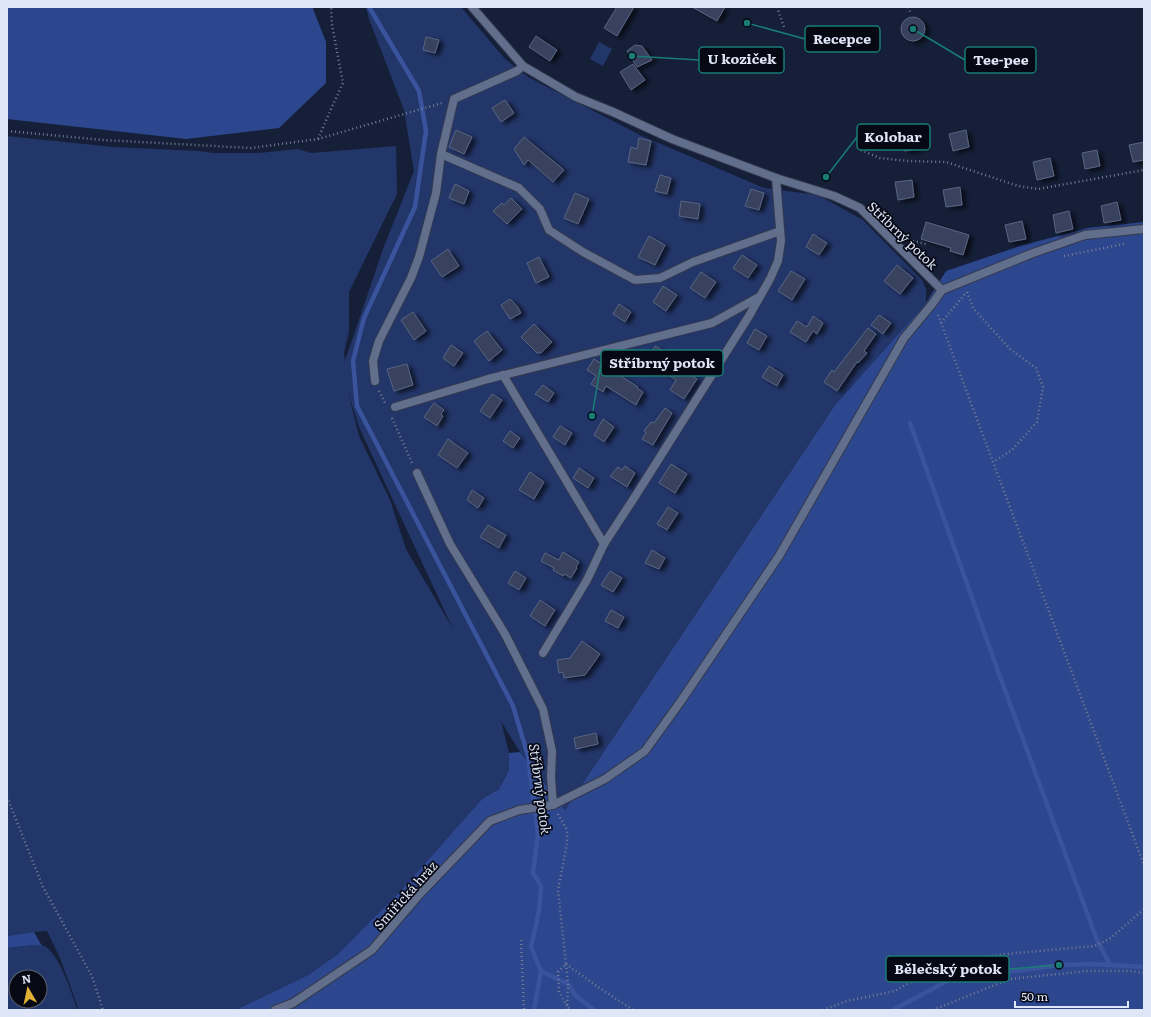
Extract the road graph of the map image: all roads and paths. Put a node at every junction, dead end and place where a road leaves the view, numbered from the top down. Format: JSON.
{"nodes":[{"id":1,"x":331,"y":7,"type":"edge"},
{"id":2,"x":472,"y":7,"type":"edge"},
{"id":3,"x":777,"y":7,"type":"edge"},
{"id":4,"x":908,"y":7,"type":"edge"},
{"id":5,"x":911,"y":14,"type":"dead end"},
{"id":6,"x":784,"y":27,"type":"dead end"},
{"id":7,"x":523,"y":66,"type":"junction"},
{"id":8,"x":434,"y":105,"type":"dead end"},
{"id":9,"x":7,"y":131,"type":"edge"},
{"id":10,"x":318,"y":139,"type":"junction"},
{"id":11,"x":862,"y":150,"type":"dead end"},
{"id":12,"x":441,"y":154,"type":"junction"},
{"id":13,"x":1144,"y":170,"type":"edge"},
{"id":14,"x":776,"y":178,"type":"junction"},
{"id":15,"x":1144,"y":229,"type":"edge"},
{"id":16,"x":780,"y":231,"type":"junction"},
{"id":17,"x":1130,"y":243,"type":"dead end"},
{"id":18,"x":1061,"y":256,"type":"dead end"},
{"id":19,"x":974,"y":289,"type":"dead end"},
{"id":20,"x":942,"y":290,"type":"junction"},
{"id":21,"x":967,"y":292,"type":"junction"},
{"id":22,"x":760,"y":296,"type":"junction"},
{"id":23,"x":933,"y":303,"type":"junction"},
{"id":24,"x":941,"y":323,"type":"junction"},
{"id":25,"x":503,"y":375,"type":"junction"},
{"id":26,"x":375,"y":381,"type":"joint"},
{"id":27,"x":391,"y":408,"type":"joint"},
{"id":28,"x":391,"y":416,"type":"dead end"},
{"id":29,"x":993,"y":462,"type":"junction"},
{"id":30,"x":417,"y":473,"type":"joint"},
{"id":31,"x":604,"y":544,"type":"junction"},
{"id":32,"x":543,"y":653,"type":"dead end"},
{"id":33,"x":7,"y":797,"type":"edge"},
{"id":34,"x":553,"y":805,"type":"junction"},
{"id":35,"x":1144,"y":865,"type":"edge"},
{"id":36,"x":1144,"y":909,"type":"edge"},
{"id":37,"x":521,"y":940,"type":"dead end"},
{"id":38,"x":566,"y":964,"type":"junction"},
{"id":39,"x":1144,"y":973,"type":"edge"},
{"id":40,"x":567,"y":1006,"type":"junction"},
{"id":41,"x":103,"y":1010,"type":"edge"},
{"id":42,"x":275,"y":1010,"type":"edge"},
{"id":43,"x":524,"y":1010,"type":"edge"},
{"id":44,"x":568,"y":1010,"type":"edge"},
{"id":45,"x":571,"y":1010,"type":"edge"},
{"id":46,"x":633,"y":1010,"type":"edge"},
{"id":47,"x":822,"y":1010,"type":"edge"},
{"id":48,"x":933,"y":1010,"type":"edge"}],
"edges":[{"from":1,"to":10,"type":"path"},
{"from":2,"to":7,"type":"lane","name":"Stříbrný potok"},
{"from":3,"to":6,"type":"path"},
{"from":4,"to":5,"type":"path"},
{"from":7,"to":12,"type":"lane"},
{"from":7,"to":14,"type":"lane","name":"Stříbrný potok"},
{"from":8,"to":10,"type":"path"},
{"from":9,"to":10,"type":"path"},
{"from":11,"to":13,"type":"path"},
{"from":12,"to":16,"type":"lane"},
{"from":12,"to":26,"type":"lane"},
{"from":14,"to":16,"type":"lane"},
{"from":14,"to":20,"type":"lane","name":"Stříbrný potok"},
{"from":15,"to":20,"type":"lane"},
{"from":16,"to":22,"type":"lane"},
{"from":17,"to":18,"type":"path"},
{"from":19,"to":21,"type":"path"},
{"from":20,"to":23,"type":"lane","name":"Smiřická hráz"},
{"from":21,"to":24,"type":"path"},
{"from":21,"to":29,"type":"path"},
{"from":22,"to":25,"type":"lane"},
{"from":22,"to":31,"type":"lane"},
{"from":23,"to":24,"type":"path"},
{"from":23,"to":34,"type":"lane","name":"Smiřická hráz"},
{"from":24,"to":29,"type":"path"},
{"from":25,"to":27,"type":"lane"},
{"from":25,"to":31,"type":"lane"},
{"from":26,"to":27,"type":"path"},
{"from":28,"to":30,"type":"path"},
{"from":29,"to":35,"type":"path"},
{"from":30,"to":34,"type":"lane"},
{"from":31,"to":32,"type":"lane"},
{"from":33,"to":41,"type":"path"},
{"from":34,"to":38,"type":"path"},
{"from":34,"to":42,"type":"lane","name":"Smiřická hráz"},
{"from":36,"to":47,"type":"path"},
{"from":37,"to":43,"type":"path"},
{"from":38,"to":40,"type":"path"},
{"from":38,"to":40,"type":"path"},
{"from":38,"to":46,"type":"path"},
{"from":39,"to":48,"type":"path"},
{"from":40,"to":44,"type":"path"},
{"from":40,"to":45,"type":"path"}]}
